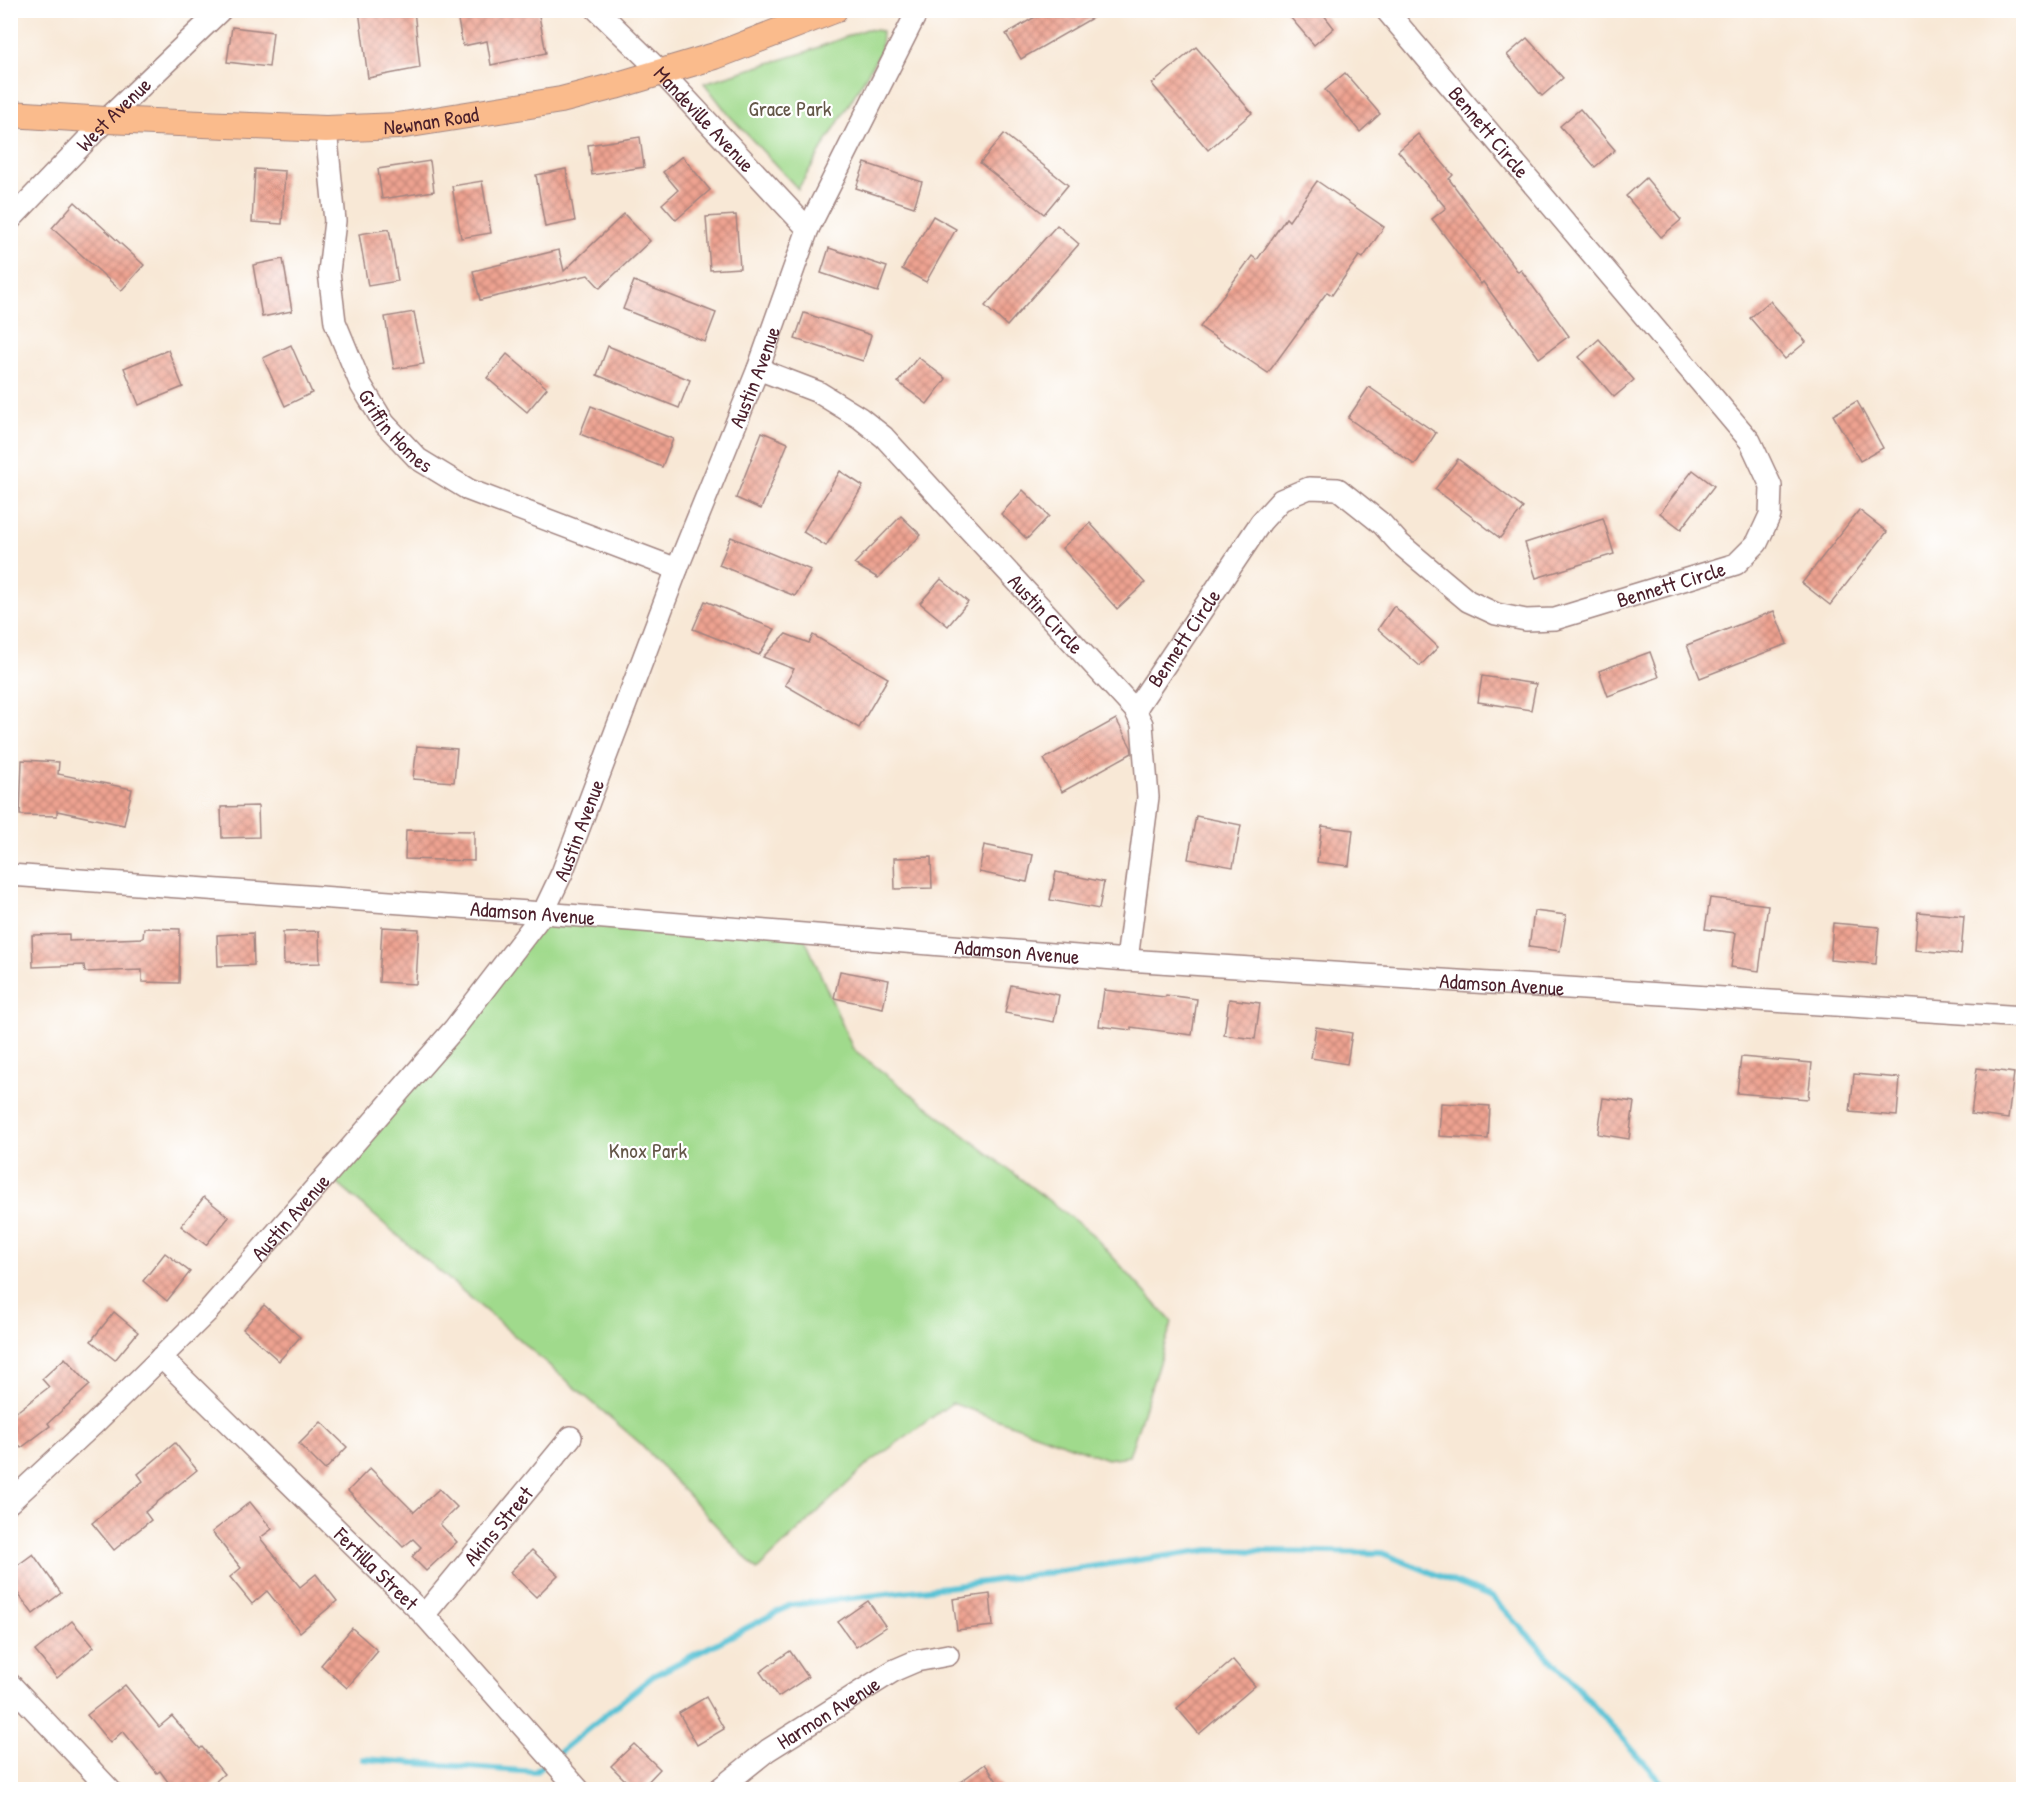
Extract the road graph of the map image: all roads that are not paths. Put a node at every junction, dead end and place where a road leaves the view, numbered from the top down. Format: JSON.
{"nodes":[{"id":1,"x":221,"y":10,"type":"edge"},
{"id":2,"x":597,"y":10,"type":"edge"},
{"id":3,"x":834,"y":10,"type":"edge"},
{"id":4,"x":918,"y":10,"type":"edge"},
{"id":5,"x":1386,"y":10,"type":"edge"},
{"id":6,"x":662,"y":74,"type":"junction"},
{"id":7,"x":10,"y":114,"type":"edge"},
{"id":8,"x":106,"y":120,"type":"junction"},
{"id":9,"x":326,"y":129,"type":"junction"},
{"id":10,"x":10,"y":220,"type":"edge"},
{"id":11,"x":808,"y":229,"type":"junction"},
{"id":12,"x":758,"y":369,"type":"junction"},
{"id":13,"x":677,"y":569,"type":"junction"},
{"id":14,"x":1135,"y":710,"type":"junction"},
{"id":15,"x":10,"y":875,"type":"edge"},
{"id":16,"x":543,"y":912,"type":"junction"},
{"id":17,"x":1126,"y":960,"type":"junction"},
{"id":18,"x":2024,"y":1017,"type":"edge"},
{"id":19,"x":161,"y":1357,"type":"junction"},
{"id":20,"x":571,"y":1437,"type":"dead end"},
{"id":21,"x":10,"y":1502,"type":"edge"},
{"id":22,"x":424,"y":1615,"type":"junction"},
{"id":23,"x":948,"y":1655,"type":"dead end"},
{"id":24,"x":10,"y":1684,"type":"edge"},
{"id":25,"x":110,"y":1790,"type":"edge"},
{"id":26,"x":579,"y":1790,"type":"edge"},
{"id":27,"x":718,"y":1790,"type":"edge"}],
"edges":[{"from":1,"to":8,"type":"street","name":"West Avenue"},
{"from":2,"to":6,"type":"street","name":"Mandeville Avenue"},
{"from":3,"to":6,"type":"main road","name":"Newnan Road"},
{"from":4,"to":11,"type":"street","name":"Austin Avenue"},
{"from":5,"to":14,"type":"street","name":"Bennett Circle"},
{"from":6,"to":9,"type":"main road","name":"Newnan Road"},
{"from":6,"to":11,"type":"street","name":"Mandeville Avenue"},
{"from":7,"to":8,"type":"main road","name":"Newnan Road"},
{"from":8,"to":9,"type":"main road","name":"Newnan Road"},
{"from":8,"to":10,"type":"street","name":"West Avenue"},
{"from":9,"to":13,"type":"street","name":"Griffin Homes"},
{"from":11,"to":12,"type":"street","name":"Austin Avenue"},
{"from":12,"to":13,"type":"street","name":"Austin Avenue"},
{"from":12,"to":14,"type":"street","name":"Austin Circle"},
{"from":13,"to":16,"type":"street","name":"Austin Avenue"},
{"from":14,"to":17,"type":"street","name":"Austin Circle"},
{"from":15,"to":16,"type":"street","name":"Adamson Avenue"},
{"from":16,"to":17,"type":"street","name":"Adamson Avenue"},
{"from":16,"to":19,"type":"street","name":"Austin Avenue"},
{"from":17,"to":18,"type":"street","name":"Adamson Avenue"},
{"from":19,"to":21,"type":"street","name":"Austin Avenue"},
{"from":19,"to":22,"type":"street","name":"Fertilla Street"},
{"from":20,"to":22,"type":"street","name":"Akins Street"},
{"from":22,"to":26,"type":"street","name":"Fertilla Street"},
{"from":23,"to":27,"type":"street","name":"Harmon Avenue"},
{"from":24,"to":25,"type":"street"}]}
